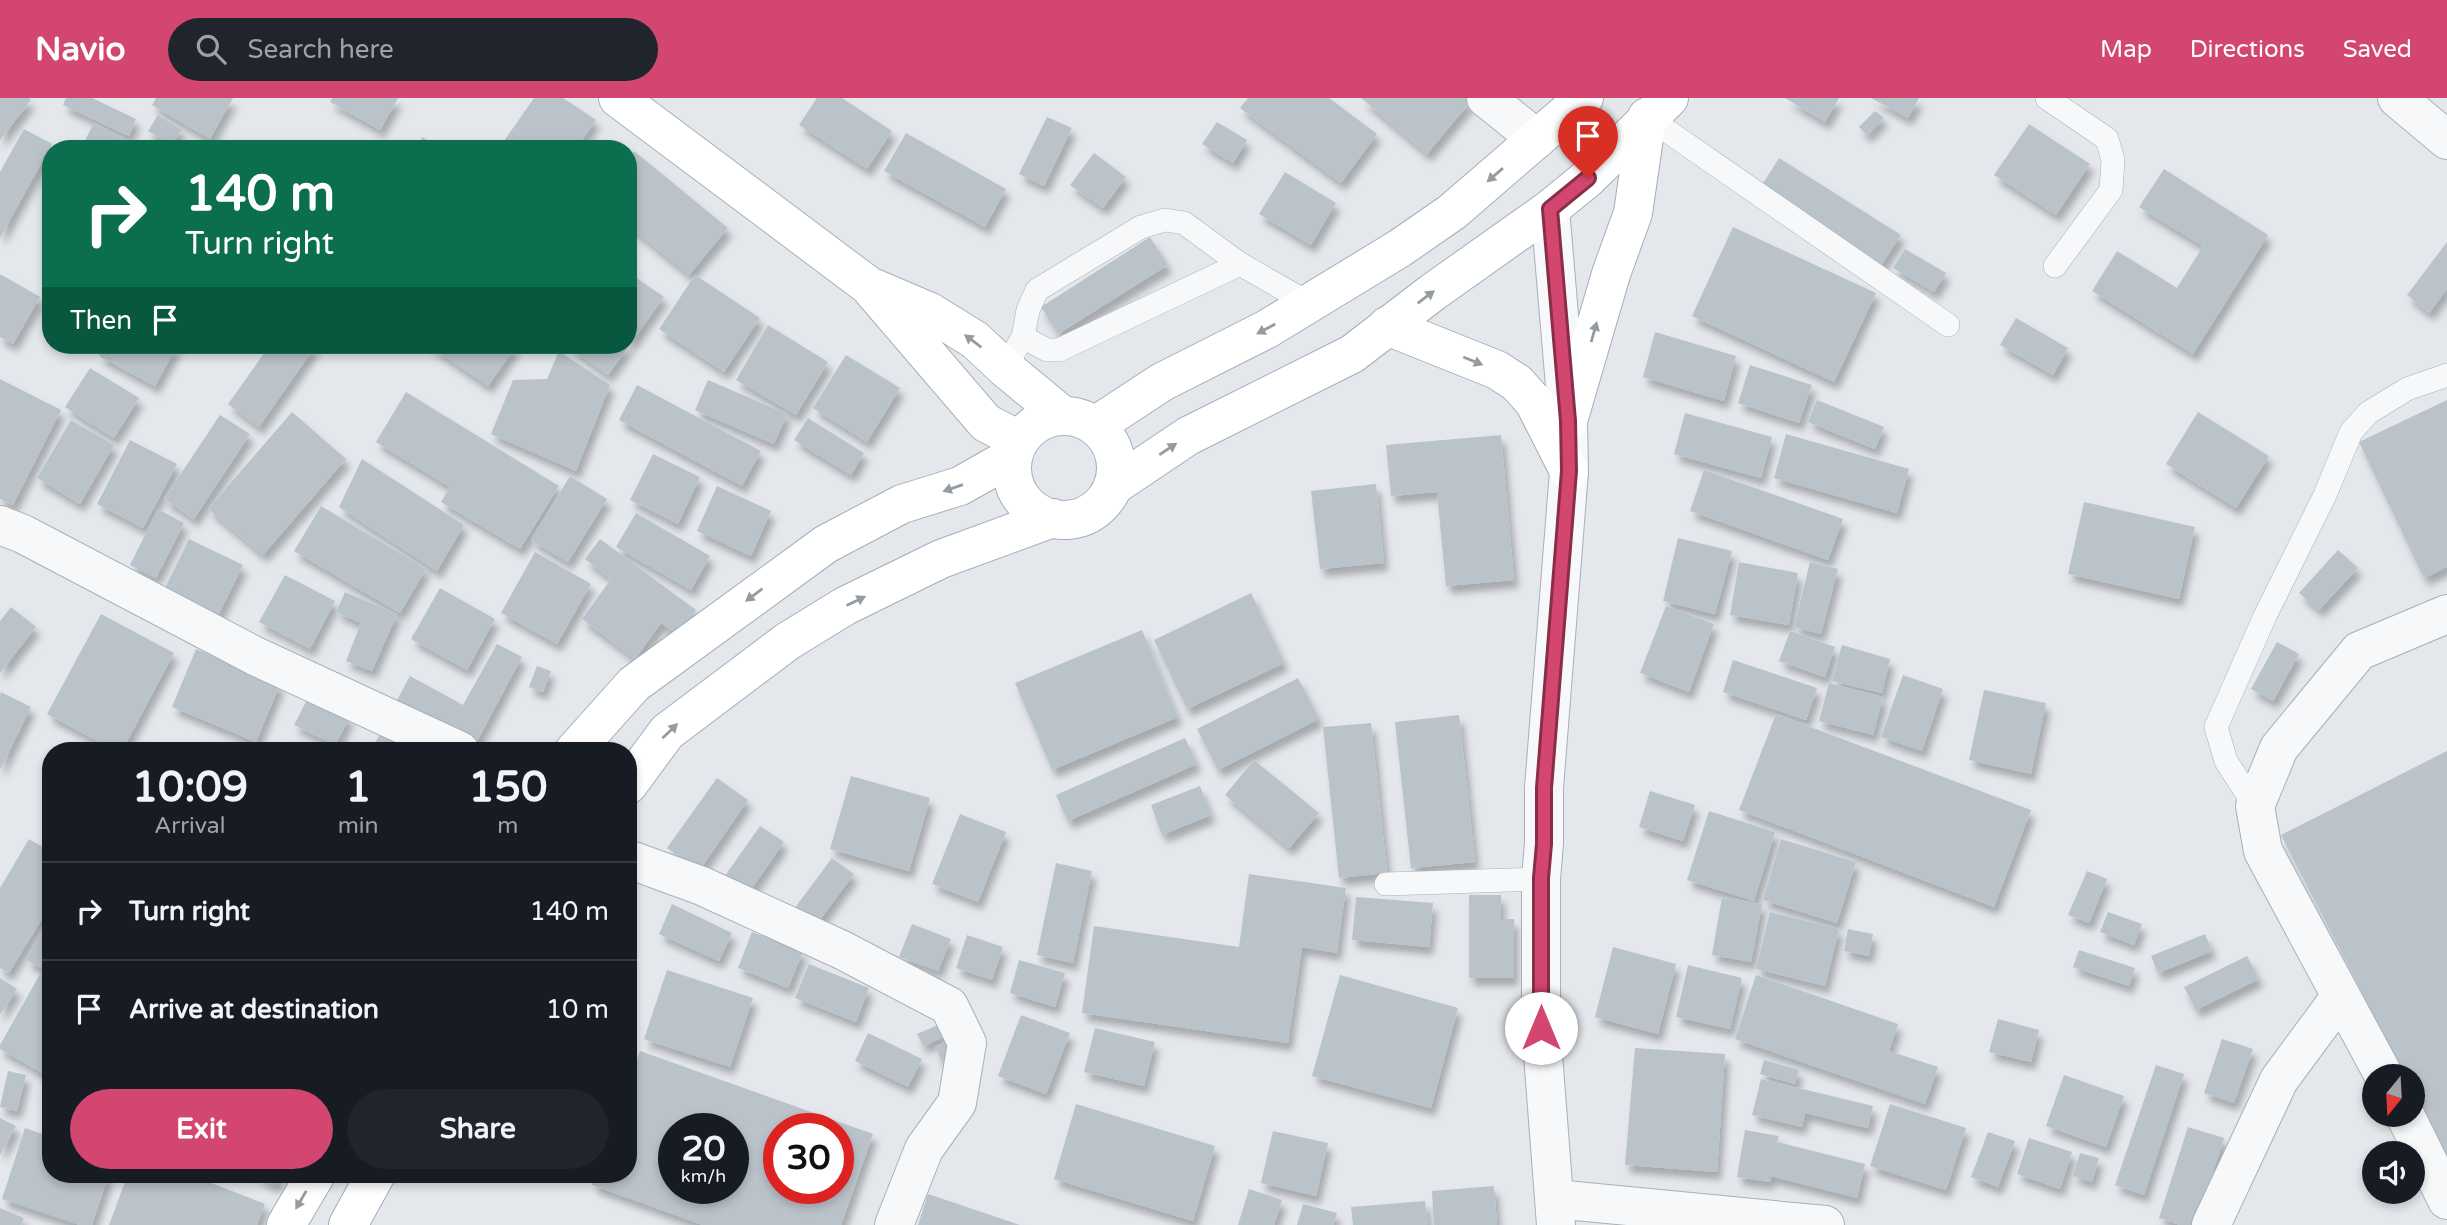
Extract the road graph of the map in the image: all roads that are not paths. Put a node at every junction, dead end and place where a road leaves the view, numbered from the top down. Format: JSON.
{"nodes":[{"id":1,"x":618,"y":98,"type":"edge"},
{"id":2,"x":1486,"y":98,"type":"edge"},
{"id":3,"x":1584,"y":98,"type":"edge"},
{"id":4,"x":2046,"y":98,"type":"edge"},
{"id":5,"x":2397,"y":98,"type":"edge"},
{"id":6,"x":1658,"y":108,"type":"edge"},
{"id":7,"x":1537,"y":139,"type":"junction"},
{"id":8,"x":2447,"y":140,"type":"edge"},
{"id":9,"x":1550,"y":209,"type":"junction"},
{"id":10,"x":1240,"y":264,"type":"junction"},
{"id":11,"x":2055,"y":266,"type":"dead end"},
{"id":12,"x":869,"y":286,"type":"junction"},
{"id":13,"x":1311,"y":304,"type":"junction"},
{"id":14,"x":1948,"y":325,"type":"dead end"},
{"id":15,"x":1387,"y":326,"type":"junction"},
{"id":16,"x":1014,"y":352,"type":"junction"},
{"id":17,"x":2447,"y":374,"type":"edge"},
{"id":18,"x":1079,"y":421,"type":"junction"},
{"id":19,"x":1568,"y":421,"type":"junction"},
{"id":20,"x":1016,"y":448,"type":"junction"},
{"id":21,"x":1569,"y":471,"type":"junction"},
{"id":22,"x":1112,"y":487,"type":"junction"},
{"id":23,"x":1053,"y":518,"type":"junction"},
{"id":24,"x":0,"y":524,"type":"edge"},
{"id":25,"x":2447,"y":614,"type":"edge"},
{"id":26,"x":441,"y":742,"type":"edge"},
{"id":27,"x":582,"y":742,"type":"edge"},
{"id":28,"x":637,"y":773,"type":"edge"},
{"id":29,"x":2255,"y":806,"type":"junction"},
{"id":30,"x":637,"y":862,"type":"edge"},
{"id":31,"x":1541,"y":878,"type":"junction"},
{"id":32,"x":1387,"y":884,"type":"dead end"},
{"id":33,"x":2341,"y":996,"type":"junction"},
{"id":34,"x":2378,"y":1064,"type":"edge"},
{"id":35,"x":2411,"y":1127,"type":"edge"},
{"id":36,"x":311,"y":1183,"type":"edge"},
{"id":37,"x":371,"y":1183,"type":"edge"},
{"id":38,"x":2447,"y":1200,"type":"edge"},
{"id":39,"x":1555,"y":1212,"type":"edge"},
{"id":40,"x":286,"y":1225,"type":"edge"},
{"id":41,"x":348,"y":1225,"type":"edge"},
{"id":42,"x":894,"y":1225,"type":"edge"},
{"id":43,"x":1825,"y":1225,"type":"edge"},
{"id":44,"x":2211,"y":1225,"type":"edge"}],
"edges":[{"from":1,"to":12,"type":"main road"},
{"from":2,"to":7,"type":"street"},
{"from":3,"to":7,"type":"main road"},
{"from":4,"to":11,"type":"lane"},
{"from":5,"to":8,"type":"street"},
{"from":6,"to":9,"type":"main road"},
{"from":6,"to":14,"type":"lane"},
{"from":19,"to":6,"type":"main road","one_way":true},
{"from":7,"to":13,"type":"main road","one_way":true},
{"from":15,"to":9,"type":"main road","one_way":true},
{"from":9,"to":19,"type":"street"},
{"from":10,"to":13,"type":"lane"},
{"from":10,"to":16,"type":"lane"},
{"from":10,"to":16,"type":"lane"},
{"from":16,"to":12,"type":"main road","one_way":true},
{"from":12,"to":20,"type":"main road"},
{"from":13,"to":18,"type":"main road","one_way":true},
{"from":15,"to":21,"type":"main road","one_way":true},
{"from":22,"to":15,"type":"main road","one_way":true},
{"from":16,"to":18,"type":"main road"},
{"from":17,"to":29,"type":"lane"},
{"from":18,"to":20,"type":"main road"},
{"from":18,"to":22,"type":"main road"},
{"from":19,"to":21,"type":"street"},
{"from":20,"to":23,"type":"main road"},
{"from":20,"to":27,"type":"main road","one_way":true},
{"from":21,"to":31,"type":"street"},
{"from":22,"to":23,"type":"main road"},
{"from":28,"to":23,"type":"main road","one_way":true},
{"from":24,"to":26,"type":"street"},
{"from":25,"to":29,"type":"street"},
{"from":29,"to":33,"type":"street"},
{"from":30,"to":42,"type":"street"},
{"from":31,"to":32,"type":"lane"},
{"from":31,"to":39,"type":"street"},
{"from":33,"to":34,"type":"street"},
{"from":33,"to":44,"type":"street"},
{"from":35,"to":38,"type":"street"},
{"from":36,"to":40,"type":"main road","one_way":true},
{"from":37,"to":41,"type":"main road"},
{"from":39,"to":43,"type":"street"}]}
